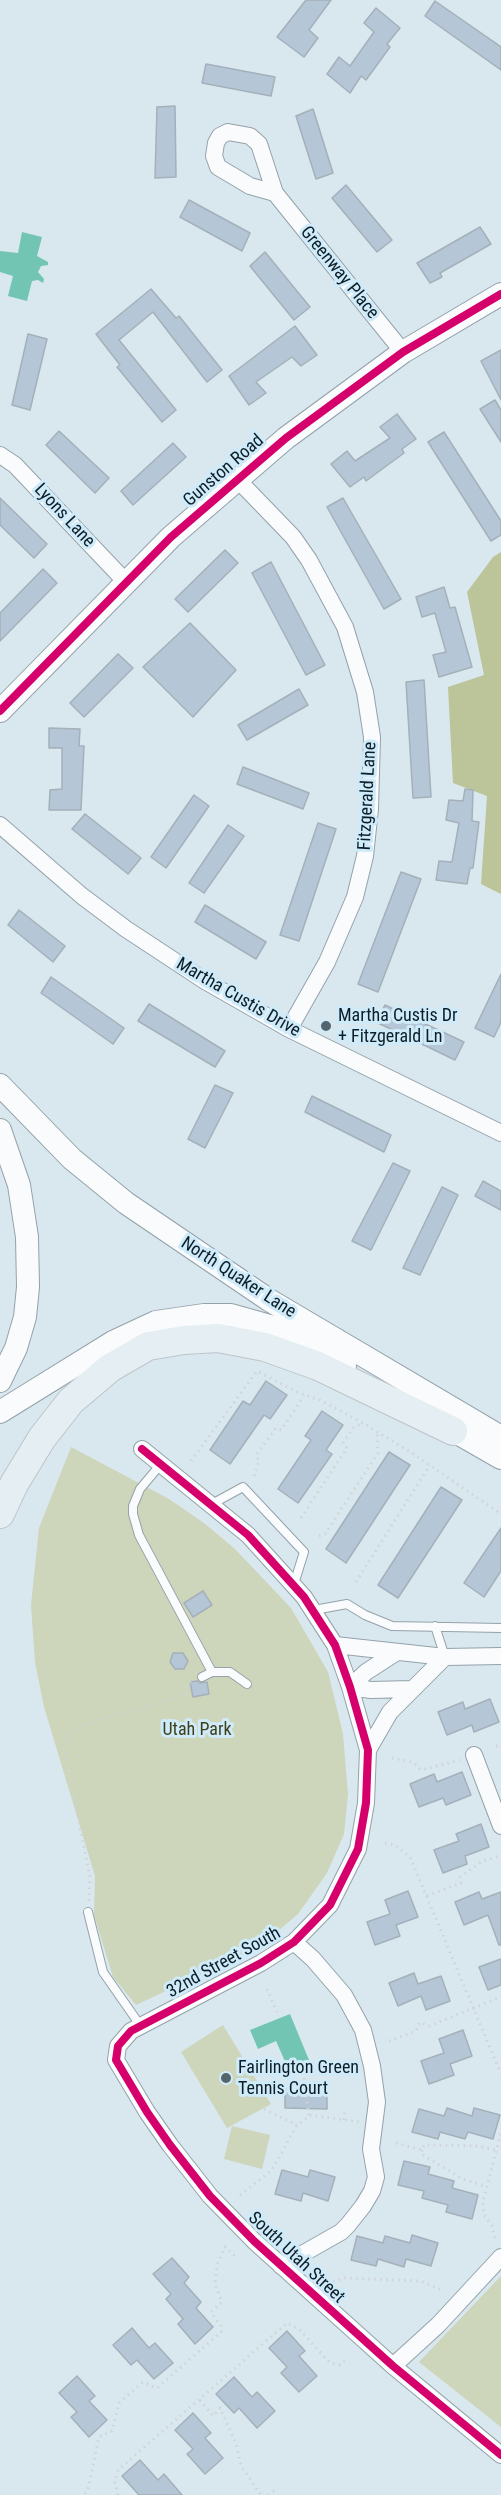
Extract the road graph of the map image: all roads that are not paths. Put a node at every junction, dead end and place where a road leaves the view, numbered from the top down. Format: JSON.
{"nodes":[{"id":1,"x":275,"y":193,"type":"dead end"},
{"id":2,"x":501,"y":294,"type":"edge"},
{"id":3,"x":403,"y":352,"type":"junction"},
{"id":4,"x":0,"y":455,"type":"edge"},
{"id":5,"x":237,"y":479,"type":"junction"},
{"id":6,"x":125,"y":581,"type":"junction"},
{"id":7,"x":0,"y":711,"type":"edge"},
{"id":8,"x":0,"y":825,"type":"edge"},
{"id":9,"x":289,"y":1029,"type":"junction"},
{"id":10,"x":0,"y":1085,"type":"edge"},
{"id":11,"x":0,"y":1130,"type":"edge"},
{"id":12,"x":501,"y":1133,"type":"edge"},
{"id":13,"x":0,"y":1380,"type":"edge"},
{"id":14,"x":0,"y":1412,"type":"edge"},
{"id":15,"x":453,"y":1431,"type":"junction"},
{"id":16,"x":501,"y":1437,"type":"edge"},
{"id":17,"x":142,"y":1449,"type":"dead end"},
{"id":18,"x":501,"y":1458,"type":"edge"},
{"id":19,"x":161,"y":1464,"type":"junction"},
{"id":20,"x":212,"y":1504,"type":"junction"},
{"id":21,"x":0,"y":1514,"type":"edge"},
{"id":22,"x":294,"y":1584,"type":"junction"},
{"id":23,"x":314,"y":1610,"type":"junction"},
{"id":24,"x":435,"y":1626,"type":"junction"},
{"id":25,"x":501,"y":1628,"type":"edge"},
{"id":26,"x":335,"y":1645,"type":"junction"},
{"id":27,"x":397,"y":1652,"type":"junction"},
{"id":28,"x":501,"y":1656,"type":"edge"},
{"id":29,"x":445,"y":1657,"type":"junction"},
{"id":30,"x":212,"y":1671,"type":"junction"},
{"id":31,"x":202,"y":1677,"type":"road end"},
{"id":32,"x":248,"y":1684,"type":"dead end"},
{"id":33,"x":350,"y":1687,"type":"junction"},
{"id":34,"x":411,"y":1689,"type":"junction"},
{"id":35,"x":368,"y":1750,"type":"junction"},
{"id":36,"x":469,"y":1757,"type":"road end"},
{"id":37,"x":501,"y":1826,"type":"edge"},
{"id":38,"x":88,"y":1911,"type":"road end"},
{"id":39,"x":294,"y":1942,"type":"junction"},
{"id":40,"x":140,"y":2025,"type":"junction"},
{"id":41,"x":118,"y":2046,"type":"joint"},
{"id":42,"x":501,"y":2257,"type":"edge"},
{"id":43,"x":281,"y":2266,"type":"junction"},
{"id":44,"x":393,"y":2366,"type":"junction"},
{"id":45,"x":501,"y":2455,"type":"edge"}],
"edges":[{"from":1,"to":3,"type":"street","name":"Greenway Place"},
{"from":2,"to":3,"type":"main road","name":"Gunston Road"},
{"from":3,"to":5,"type":"main road","name":"Gunston Road"},
{"from":4,"to":6,"type":"street","name":"Lyons Lane"},
{"from":5,"to":6,"type":"main road","name":"Gunston Road"},
{"from":5,"to":9,"type":"street","name":"Fitzgerald Lane"},
{"from":6,"to":7,"type":"main road","name":"Gunston Road"},
{"from":8,"to":9,"type":"street","name":"Martha Custis Drive"},
{"from":9,"to":12,"type":"street","name":"Martha Custis Drive"},
{"from":10,"to":16,"type":"main road","name":"North Quaker Lane"},
{"from":11,"to":13,"type":"main road"},
{"from":14,"to":15,"type":"main road","name":"North Quaker Lane"},
{"from":15,"to":18,"type":"main road","name":"North Quaker Lane"},
{"from":15,"to":21,"type":"highway"},
{"from":17,"to":19,"type":"street","name":"32nd Street South"},
{"from":19,"to":20,"type":"street","name":"32nd Street South"},
{"from":19,"to":30,"type":"lane"},
{"from":20,"to":22,"type":"street","name":"32nd Street South"},
{"from":20,"to":22,"type":"lane"},
{"from":22,"to":23,"type":"street","name":"32nd Street South"},
{"from":23,"to":24,"type":"lane"},
{"from":23,"to":26,"type":"street","name":"32nd Street South"},
{"from":24,"to":25,"type":"lane"},
{"from":24,"to":29,"type":"lane"},
{"from":26,"to":27,"type":"street"},
{"from":26,"to":33,"type":"street","name":"32nd Street South"},
{"from":27,"to":29,"type":"street"},
{"from":27,"to":33,"type":"street"},
{"from":28,"to":29,"type":"street"},
{"from":29,"to":34,"type":"street","name":"32nd Street South"},
{"from":30,"to":31,"type":"lane"},
{"from":30,"to":32,"type":"lane"},
{"from":33,"to":34,"type":"street"},
{"from":33,"to":35,"type":"street","name":"32nd Street South"},
{"from":34,"to":35,"type":"street","name":"32nd Street South"},
{"from":35,"to":39,"type":"street","name":"32nd Street South"},
{"from":36,"to":37,"type":"street"},
{"from":38,"to":40,"type":"lane"},
{"from":39,"to":40,"type":"street","name":"32nd Street South"},
{"from":39,"to":43,"type":"street"},
{"from":40,"to":41,"type":"street","name":"32nd Street South"},
{"from":41,"to":43,"type":"street","name":"South Utah Street"},
{"from":42,"to":44,"type":"street"},
{"from":43,"to":44,"type":"street","name":"South Utah Street"},
{"from":44,"to":45,"type":"street","name":"South Utah Street"}]}
